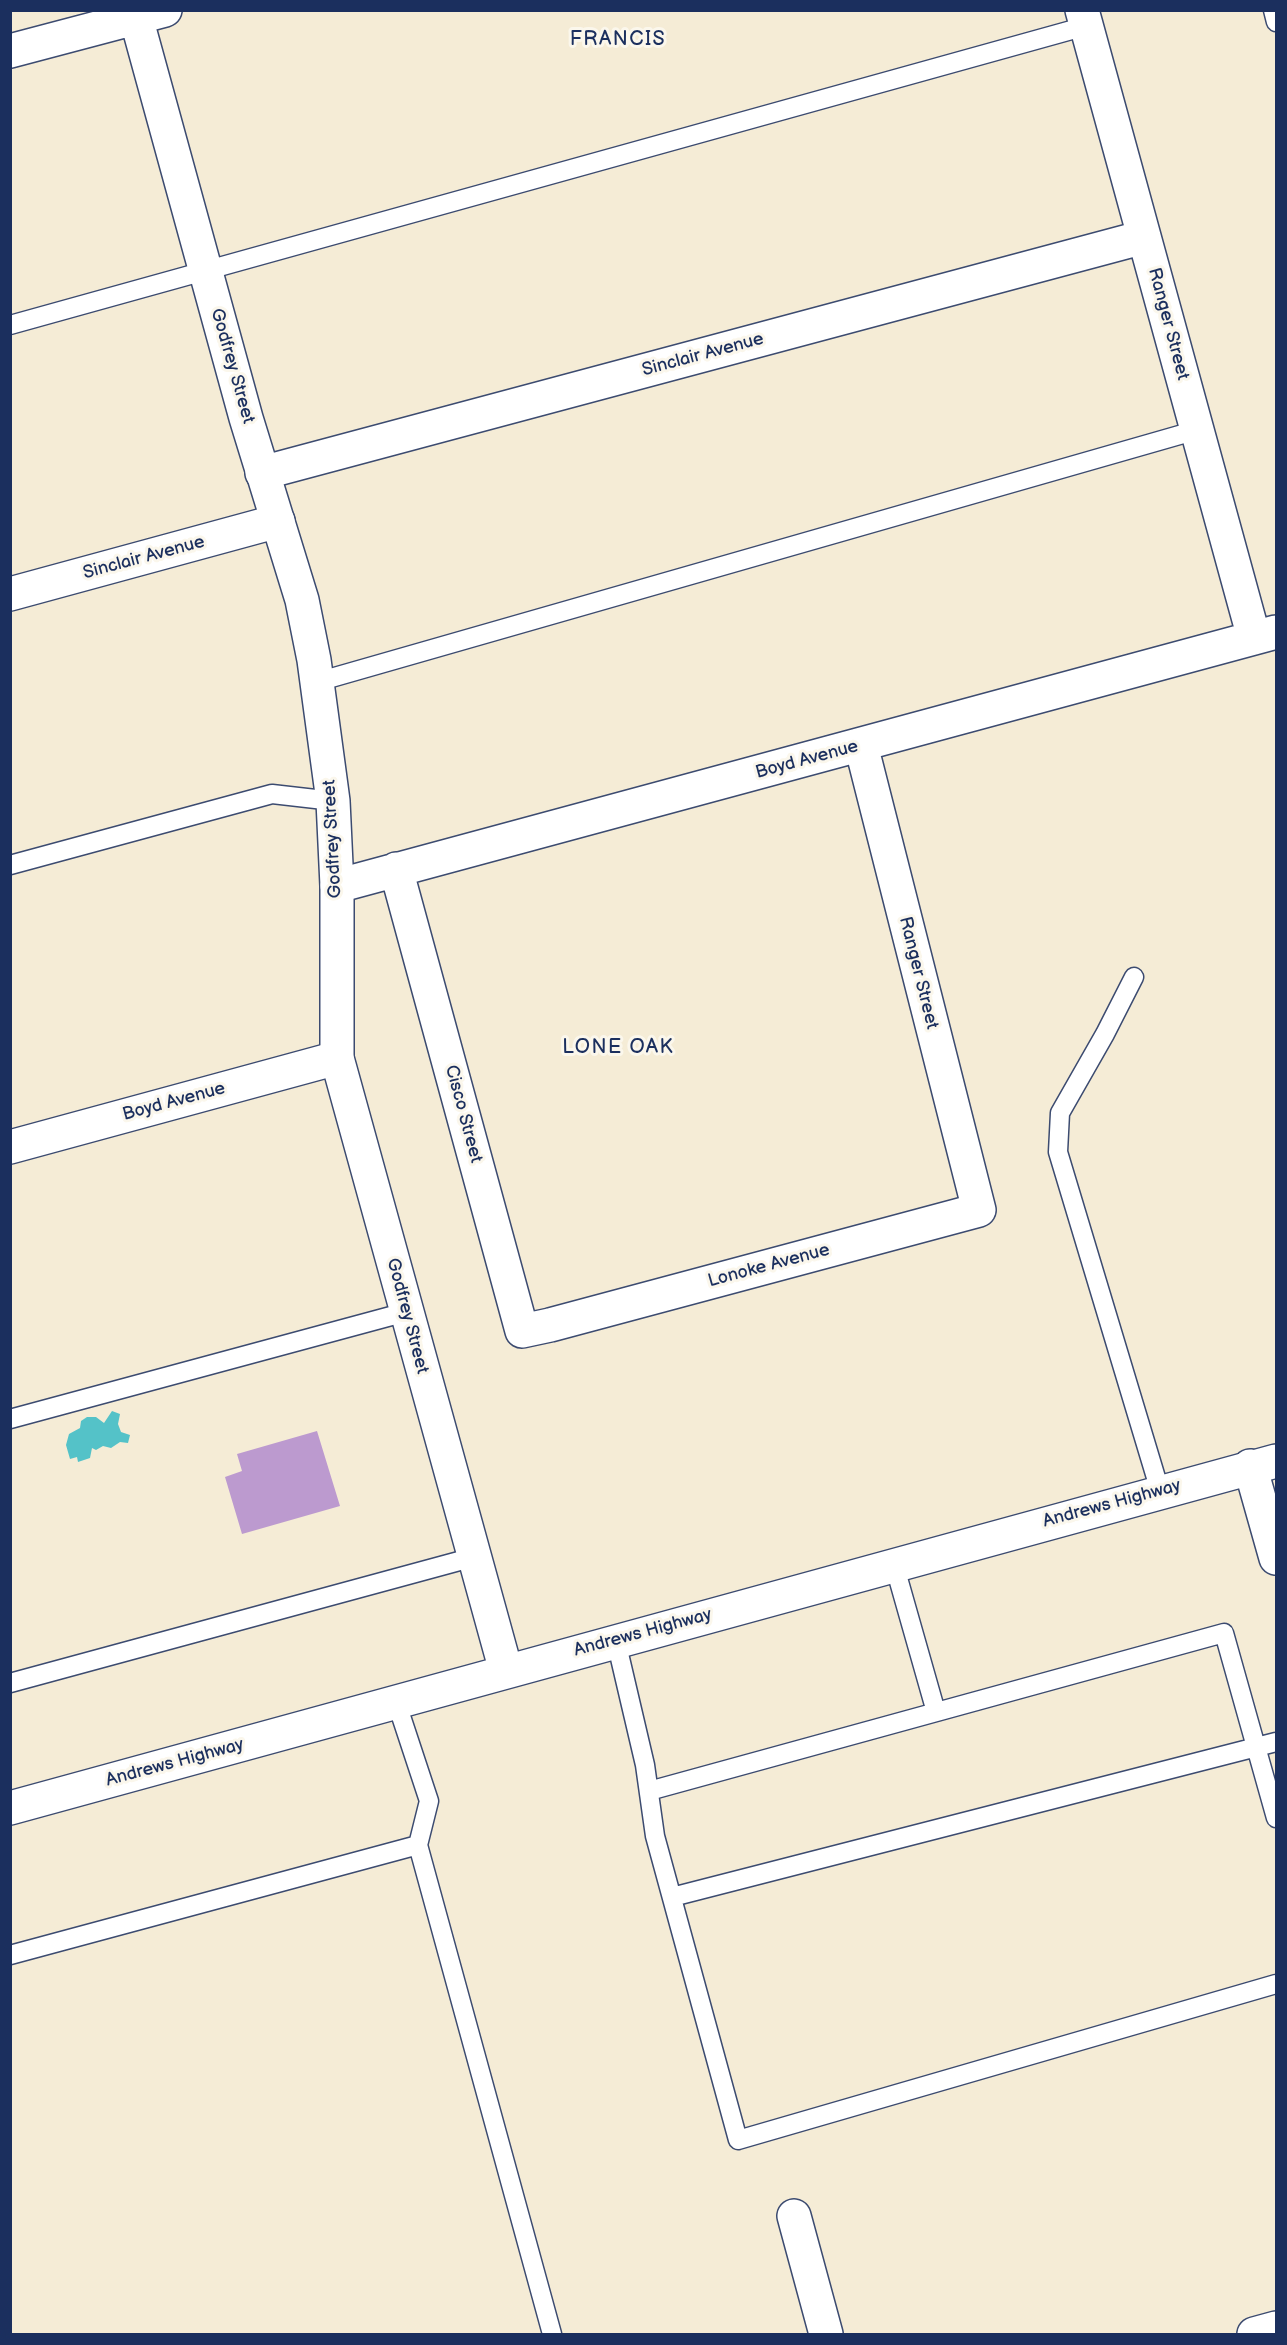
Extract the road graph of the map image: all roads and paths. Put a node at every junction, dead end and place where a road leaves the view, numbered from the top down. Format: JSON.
{"nodes":[{"id":1,"x":1273,"y":10,"type":"edge"},
{"id":2,"x":145,"y":13,"type":"edge"},
{"id":3,"x":1084,"y":18,"type":"edge"},
{"id":4,"x":1276,"y":22,"type":"edge"},
{"id":5,"x":10,"y":51,"type":"edge"},
{"id":6,"x":1144,"y":237,"type":"junction"},
{"id":7,"x":206,"y":273,"type":"junction"},
{"id":8,"x":10,"y":325,"type":"edge"},
{"id":9,"x":1197,"y":430,"type":"junction"},
{"id":10,"x":262,"y":473,"type":"junction"},
{"id":11,"x":278,"y":521,"type":"junction"},
{"id":12,"x":10,"y":594,"type":"edge"},
{"id":13,"x":1265,"y":635,"type":"edge"},
{"id":14,"x":317,"y":682,"type":"junction"},
{"id":15,"x":861,"y":745,"type":"junction"},
{"id":16,"x":333,"y":801,"type":"junction"},
{"id":17,"x":10,"y":865,"type":"edge"},
{"id":18,"x":396,"y":869,"type":"junction"},
{"id":19,"x":337,"y":886,"type":"junction"},
{"id":20,"x":1134,"y":977,"type":"dead end"},
{"id":21,"x":337,"y":1058,"type":"junction"},
{"id":22,"x":10,"y":1147,"type":"edge"},
{"id":23,"x":975,"y":1201,"type":"joint"},
{"id":24,"x":406,"y":1312,"type":"junction"},
{"id":25,"x":550,"y":1325,"type":"joint"},
{"id":26,"x":10,"y":1419,"type":"edge"},
{"id":27,"x":1263,"y":1463,"type":"edge"},
{"id":28,"x":1160,"y":1491,"type":"junction"},
{"id":29,"x":474,"y":1557,"type":"junction"},
{"id":30,"x":1276,"y":1558,"type":"edge"},
{"id":31,"x":894,"y":1564,"type":"junction"},
{"id":32,"x":616,"y":1641,"type":"junction"},
{"id":33,"x":507,"y":1671,"type":"junction"},
{"id":34,"x":10,"y":1683,"type":"edge"},
{"id":35,"x":396,"y":1701,"type":"junction"},
{"id":36,"x":936,"y":1712,"type":"junction"},
{"id":37,"x":1276,"y":1742,"type":"edge"},
{"id":38,"x":1256,"y":1747,"type":"junction"},
{"id":39,"x":649,"y":1791,"type":"junction"},
{"id":40,"x":10,"y":1808,"type":"edge"},
{"id":41,"x":1276,"y":1818,"type":"edge"},
{"id":42,"x":418,"y":1845,"type":"junction"},
{"id":43,"x":672,"y":1897,"type":"junction"},
{"id":44,"x":10,"y":1954,"type":"edge"},
{"id":45,"x":1276,"y":1984,"type":"edge"},
{"id":46,"x":794,"y":2216,"type":"dead end"},
{"id":47,"x":1276,"y":2328,"type":"edge"},
{"id":48,"x":552,"y":2334,"type":"edge"},
{"id":49,"x":826,"y":2334,"type":"edge"},
{"id":50,"x":1254,"y":2334,"type":"edge"}],
"edges":[{"from":1,"to":4,"type":"lane"},
{"from":2,"to":5,"type":"street"},
{"from":2,"to":7,"type":"street","name":"Godfrey Street"},
{"from":3,"to":6,"type":"street","name":"Ranger Street"},
{"from":3,"to":7,"type":"lane"},
{"from":6,"to":9,"type":"street","name":"Ranger Street"},
{"from":6,"to":10,"type":"street","name":"Sinclair Avenue"},
{"from":7,"to":8,"type":"lane"},
{"from":7,"to":10,"type":"street","name":"Godfrey Street"},
{"from":9,"to":13,"type":"street","name":"Ranger Street"},
{"from":9,"to":14,"type":"lane"},
{"from":10,"to":11,"type":"street","name":"Godfrey Street"},
{"from":11,"to":12,"type":"street","name":"Sinclair Avenue"},
{"from":11,"to":14,"type":"street","name":"Godfrey Street"},
{"from":13,"to":15,"type":"street","name":"Boyd Avenue"},
{"from":14,"to":16,"type":"street","name":"Godfrey Street"},
{"from":15,"to":18,"type":"street","name":"Boyd Avenue"},
{"from":15,"to":23,"type":"street","name":"Ranger Street"},
{"from":16,"to":17,"type":"lane"},
{"from":16,"to":19,"type":"street","name":"Godfrey Street"},
{"from":18,"to":19,"type":"street","name":"Boyd Avenue"},
{"from":18,"to":25,"type":"street","name":"Cisco Street"},
{"from":19,"to":21,"type":"street","name":"Godfrey Street"},
{"from":20,"to":28,"type":"lane"},
{"from":21,"to":22,"type":"street","name":"Boyd Avenue"},
{"from":21,"to":24,"type":"street","name":"Godfrey Street"},
{"from":23,"to":25,"type":"street","name":"Lonoke Avenue"},
{"from":24,"to":26,"type":"lane"},
{"from":24,"to":29,"type":"street","name":"Godfrey Street"},
{"from":27,"to":28,"type":"street","name":"Andrews Highway"},
{"from":27,"to":30,"type":"street"},
{"from":28,"to":31,"type":"street","name":"Andrews Highway"},
{"from":29,"to":33,"type":"street","name":"Godfrey Street"},
{"from":29,"to":34,"type":"lane"},
{"from":31,"to":32,"type":"street","name":"Andrews Highway"},
{"from":31,"to":36,"type":"lane"},
{"from":32,"to":33,"type":"street","name":"Andrews Highway"},
{"from":32,"to":39,"type":"lane"},
{"from":33,"to":35,"type":"street","name":"Andrews Highway"},
{"from":35,"to":40,"type":"street","name":"Andrews Highway"},
{"from":35,"to":42,"type":"lane"},
{"from":36,"to":38,"type":"lane"},
{"from":36,"to":39,"type":"lane"},
{"from":37,"to":38,"type":"lane"},
{"from":38,"to":41,"type":"lane"},
{"from":38,"to":43,"type":"lane"},
{"from":39,"to":43,"type":"lane"},
{"from":42,"to":44,"type":"lane"},
{"from":42,"to":48,"type":"lane"},
{"from":43,"to":45,"type":"lane"},
{"from":46,"to":49,"type":"street"},
{"from":47,"to":50,"type":"street"}]}
